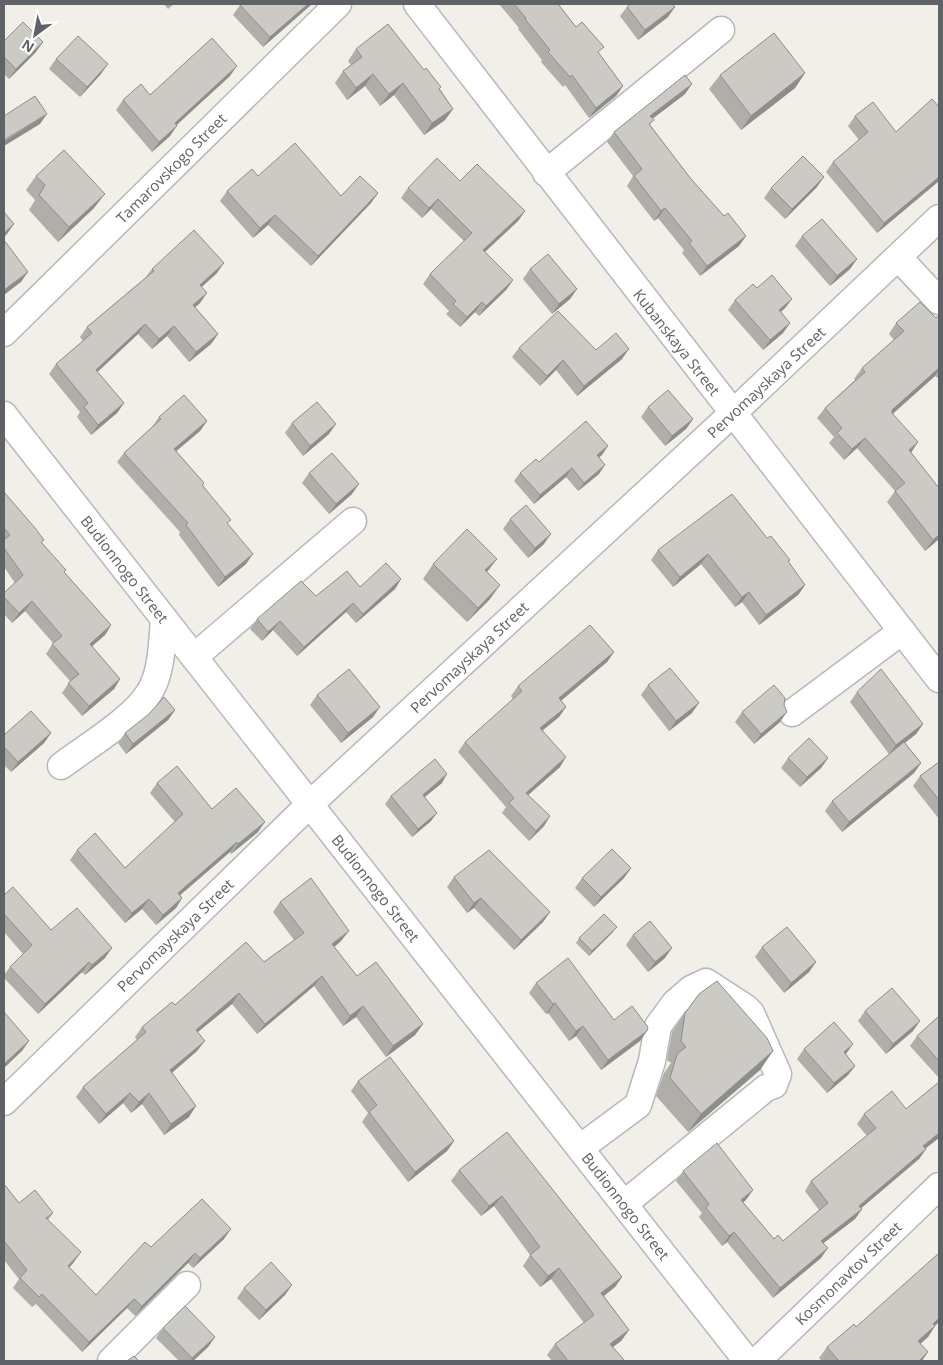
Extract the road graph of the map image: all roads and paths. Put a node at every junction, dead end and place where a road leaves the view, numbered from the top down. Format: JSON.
{"nodes":[{"id":1,"x":338,"y":4,"type":"edge"},
{"id":2,"x":416,"y":4,"type":"edge"},
{"id":3,"x":721,"y":30,"type":"dead end"},
{"id":4,"x":546,"y":173,"type":"junction"},
{"id":5,"x":939,"y":218,"type":"edge"},
{"id":6,"x":898,"y":257,"type":"junction"},
{"id":7,"x":939,"y":301,"type":"edge"},
{"id":8,"x":4,"y":332,"type":"edge"},
{"id":9,"x":732,"y":414,"type":"junction"},
{"id":10,"x":4,"y":415,"type":"edge"},
{"id":11,"x":353,"y":521,"type":"dead end"},
{"id":12,"x":164,"y":619,"type":"junction"},
{"id":13,"x":902,"y":631,"type":"junction"},
{"id":14,"x":194,"y":657,"type":"junction"},
{"id":15,"x":939,"y":679,"type":"edge"},
{"id":16,"x":792,"y":713,"type":"dead end"},
{"id":17,"x":60,"y":766,"type":"dead end"},
{"id":18,"x":310,"y":804,"type":"junction"},
{"id":19,"x":4,"y":1102,"type":"edge"},
{"id":20,"x":580,"y":1148,"type":"junction"},
{"id":21,"x":939,"y":1186,"type":"edge"},
{"id":22,"x":624,"y":1204,"type":"junction"},
{"id":23,"x":187,"y":1285,"type":"dead end"},
{"id":24,"x":111,"y":1361,"type":"edge"},
{"id":25,"x":747,"y":1361,"type":"edge"},
{"id":26,"x":757,"y":1361,"type":"edge"}],
"edges":[{"from":1,"to":8,"type":"street","name":"Tamarovskogo Street"},
{"from":2,"to":4,"type":"street","name":"Kubanskaya Street"},
{"from":3,"to":4,"type":"street"},
{"from":4,"to":9,"type":"street","name":"Kubanskaya Street"},
{"from":5,"to":6,"type":"street","name":"Pervomayskaya Street"},
{"from":6,"to":7,"type":"street"},
{"from":6,"to":9,"type":"street","name":"Pervomayskaya Street"},
{"from":9,"to":13,"type":"street","name":"Kubanskaya Street"},
{"from":9,"to":18,"type":"street","name":"Pervomayskaya Street"},
{"from":10,"to":12,"type":"street","name":"Budionnogo Street"},
{"from":11,"to":14,"type":"street"},
{"from":12,"to":14,"type":"street","name":"Budionnogo Street"},
{"from":12,"to":17,"type":"street"},
{"from":13,"to":15,"type":"street","name":"Kubanskaya Street"},
{"from":13,"to":16,"type":"street"},
{"from":14,"to":18,"type":"street","name":"Budionnogo Street"},
{"from":18,"to":19,"type":"street","name":"Pervomayskaya Street"},
{"from":18,"to":20,"type":"street","name":"Budionnogo Street"},
{"from":20,"to":22,"type":"street","name":"Budionnogo Street"},
{"from":20,"to":22,"type":"street"},
{"from":21,"to":26,"type":"street","name":"Kosmonavtov Street"},
{"from":22,"to":25,"type":"street","name":"Budionnogo Street"},
{"from":23,"to":24,"type":"street"}]}
